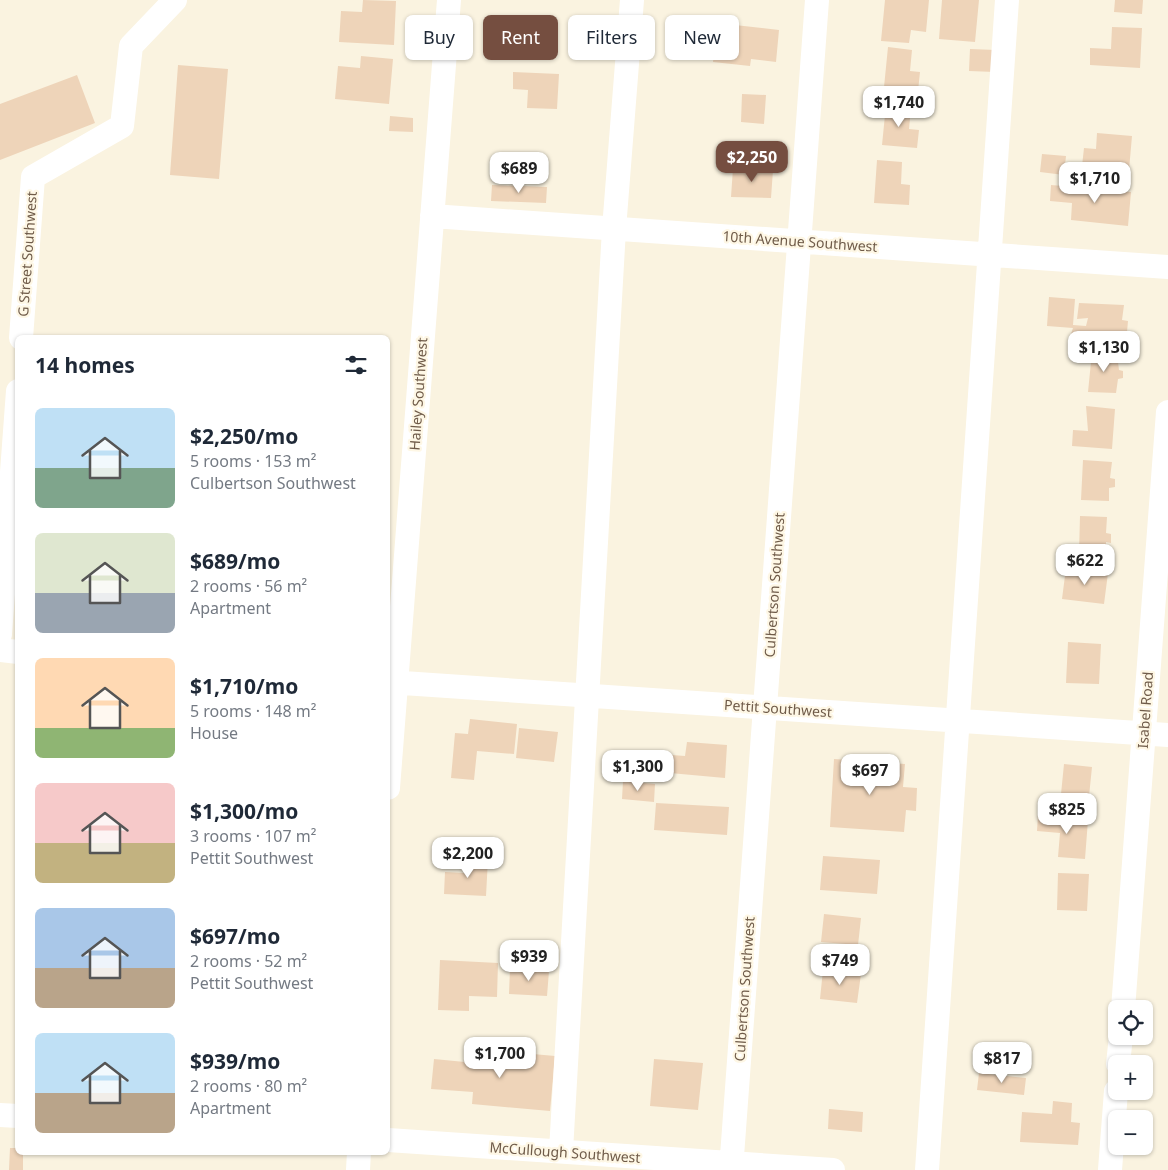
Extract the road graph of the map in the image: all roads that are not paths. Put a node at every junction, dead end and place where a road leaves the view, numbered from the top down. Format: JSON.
{"nodes":[{"id":1,"x":175,"y":0,"type":"edge"},
{"id":2,"x":448,"y":0,"type":"edge"},
{"id":3,"x":632,"y":0,"type":"edge"},
{"id":4,"x":817,"y":0,"type":"edge"},
{"id":5,"x":1007,"y":0,"type":"edge"},
{"id":6,"x":432,"y":216,"type":"junction"},
{"id":7,"x":614,"y":229,"type":"junction"},
{"id":8,"x":799,"y":241,"type":"junction"},
{"id":9,"x":990,"y":254,"type":"junction"},
{"id":10,"x":1168,"y":267,"type":"edge"},
{"id":11,"x":21,"y":335,"type":"edge"},
{"id":12,"x":1168,"y":412,"type":"edge"},
{"id":13,"x":15,"y":432,"type":"edge"},
{"id":14,"x":0,"y":634,"type":"edge"},
{"id":15,"x":0,"y":650,"type":"edge"},
{"id":16,"x":15,"y":652,"type":"edge"},
{"id":17,"x":392,"y":682,"type":"edge"},
{"id":18,"x":587,"y":694,"type":"junction"},
{"id":19,"x":765,"y":707,"type":"junction"},
{"id":20,"x":958,"y":720,"type":"junction"},
{"id":21,"x":1144,"y":733,"type":"junction"},
{"id":22,"x":1168,"y":734,"type":"edge"},
{"id":23,"x":390,"y":735,"type":"edge"},
{"id":24,"x":1124,"y":1000,"type":"edge"},
{"id":25,"x":1115,"y":1100,"type":"edge"},
{"id":26,"x":0,"y":1115,"type":"edge"},
{"id":27,"x":15,"y":1116,"type":"edge"},
{"id":28,"x":390,"y":1140,"type":"edge"},
{"id":29,"x":561,"y":1151,"type":"junction"},
{"id":30,"x":359,"y":1155,"type":"edge"},
{"id":31,"x":731,"y":1167,"type":"edge"},
{"id":32,"x":358,"y":1170,"type":"edge"},
{"id":33,"x":833,"y":1170,"type":"edge"},
{"id":34,"x":926,"y":1170,"type":"edge"},
{"id":35,"x":1110,"y":1170,"type":"edge"}],
"edges":[{"from":1,"to":11,"type":"street","name":"G Street Southwest"},
{"from":2,"to":6,"type":"street","name":"Hailey Southwest"},
{"from":3,"to":7,"type":"street"},
{"from":4,"to":8,"type":"street","name":"Culbertson Southwest"},
{"from":5,"to":9,"type":"street"},
{"from":6,"to":7,"type":"street","name":"10th Avenue Southwest"},
{"from":6,"to":17,"type":"street","name":"Hailey Southwest"},
{"from":7,"to":8,"type":"street","name":"10th Avenue Southwest"},
{"from":7,"to":18,"type":"street"},
{"from":8,"to":9,"type":"street","name":"10th Avenue Southwest"},
{"from":8,"to":19,"type":"street","name":"Culbertson Southwest"},
{"from":9,"to":10,"type":"street","name":"10th Avenue Southwest"},
{"from":9,"to":20,"type":"street"},
{"from":12,"to":21,"type":"street","name":"Isabel Road"},
{"from":13,"to":14,"type":"street"},
{"from":15,"to":16,"type":"street"},
{"from":17,"to":18,"type":"street","name":"Pettit Southwest"},
{"from":17,"to":23,"type":"street","name":"Hailey Southwest"},
{"from":18,"to":19,"type":"street","name":"Pettit Southwest"},
{"from":18,"to":29,"type":"street"},
{"from":19,"to":20,"type":"street","name":"Pettit Southwest"},
{"from":19,"to":31,"type":"street","name":"Culbertson Southwest"},
{"from":20,"to":21,"type":"street","name":"Pettit Southwest"},
{"from":20,"to":34,"type":"street"},
{"from":21,"to":22,"type":"street","name":"Pettit Southwest"},
{"from":21,"to":24,"type":"street","name":"Isabel Road"},
{"from":25,"to":35,"type":"street"},
{"from":26,"to":27,"type":"street"},
{"from":28,"to":29,"type":"street","name":"McCullough Southwest"},
{"from":29,"to":31,"type":"street","name":"McCullough Southwest"},
{"from":30,"to":32,"type":"street"},
{"from":31,"to":33,"type":"street","name":"McCullough Southwest"}]}
